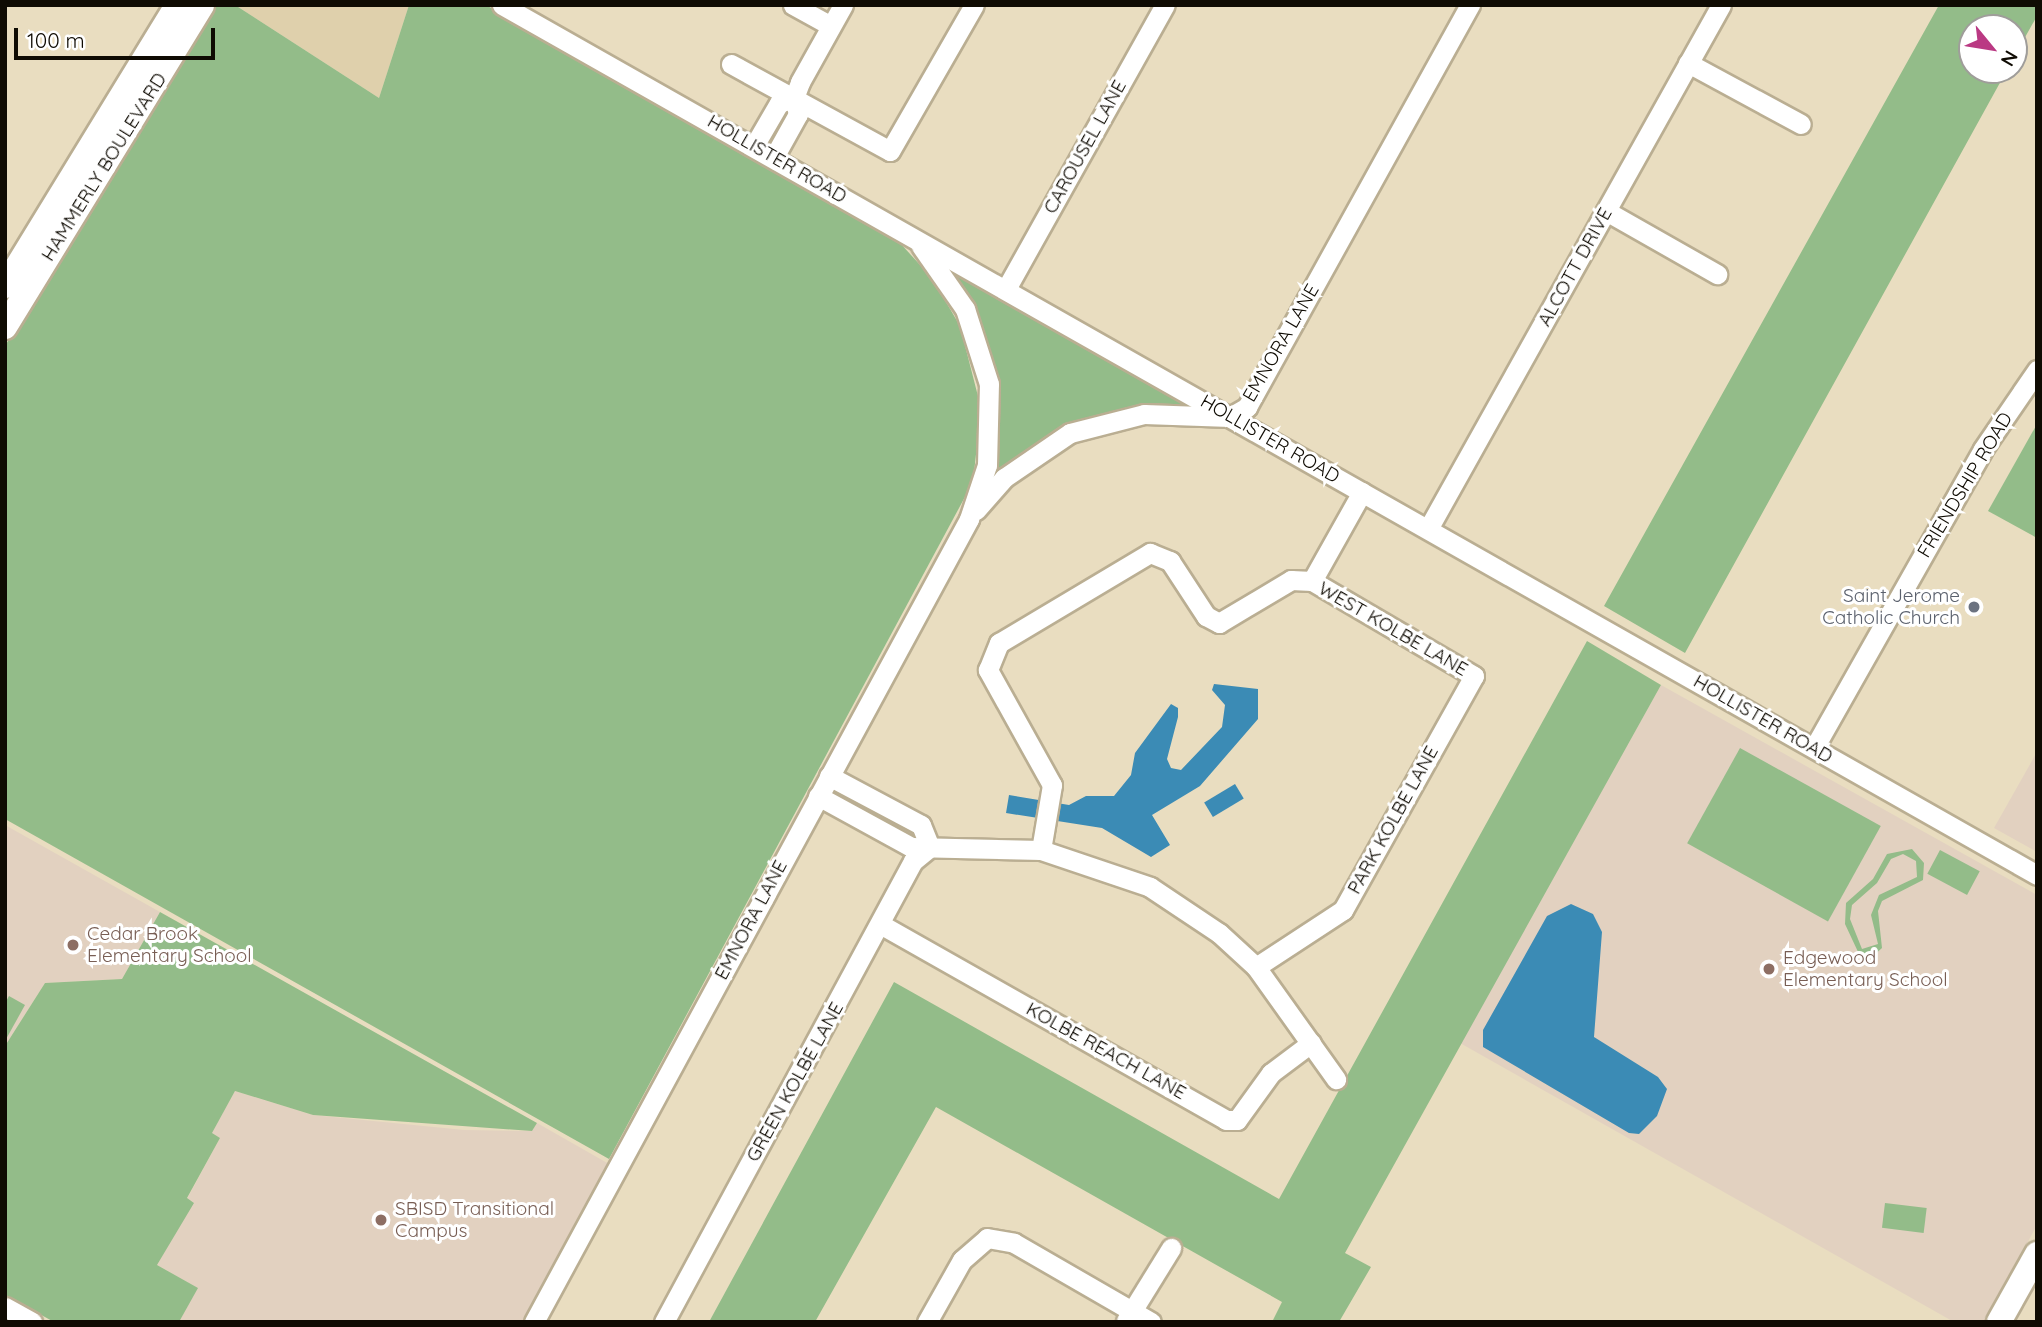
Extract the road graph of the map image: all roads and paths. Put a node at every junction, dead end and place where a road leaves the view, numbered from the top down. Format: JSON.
{"nodes":[{"id":1,"x":177,"y":5,"type":"edge"},
{"id":2,"x":202,"y":5,"type":"edge"},
{"id":3,"x":502,"y":5,"type":"edge"},
{"id":4,"x":793,"y":5,"type":"edge"},
{"id":5,"x":843,"y":5,"type":"edge"},
{"id":6,"x":974,"y":5,"type":"edge"},
{"id":7,"x":1165,"y":5,"type":"edge"},
{"id":8,"x":1470,"y":5,"type":"edge"},
{"id":9,"x":1721,"y":5,"type":"edge"},
{"id":10,"x":831,"y":26,"type":"junction"},
{"id":11,"x":1688,"y":63,"type":"junction"},
{"id":12,"x":731,"y":64,"type":"dead end"},
{"id":13,"x":794,"y":98,"type":"junction"},
{"id":14,"x":1801,"y":124,"type":"dead end"},
{"id":15,"x":754,"y":146,"type":"junction"},
{"id":16,"x":774,"y":157,"type":"junction"},
{"id":17,"x":1606,"y":211,"type":"junction"},
{"id":18,"x":913,"y":237,"type":"junction"},
{"id":19,"x":1717,"y":274,"type":"dead end"},
{"id":20,"x":5,"y":286,"type":"edge"},
{"id":21,"x":1006,"y":289,"type":"junction"},
{"id":22,"x":5,"y":327,"type":"edge"},
{"id":23,"x":2037,"y":370,"type":"edge"},
{"id":24,"x":1230,"y":416,"type":"junction"},
{"id":25,"x":1358,"y":500,"type":"junction"},
{"id":26,"x":969,"y":519,"type":"junction"},
{"id":27,"x":1428,"y":529,"type":"junction"},
{"id":28,"x":1312,"y":582,"type":"junction"},
{"id":29,"x":1474,"y":676,"type":"joint"},
{"id":30,"x":1814,"y":748,"type":"junction"},
{"id":31,"x":830,"y":776,"type":"junction"},
{"id":32,"x":818,"y":796,"type":"junction"},
{"id":33,"x":1042,"y":842,"type":"junction"},
{"id":34,"x":930,"y":847,"type":"junction"},
{"id":35,"x":2037,"y":875,"type":"edge"},
{"id":36,"x":880,"y":924,"type":"junction"},
{"id":37,"x":1256,"y":967,"type":"junction"},
{"id":38,"x":1311,"y":1043,"type":"junction"},
{"id":39,"x":1336,"y":1079,"type":"dead end"},
{"id":40,"x":1171,"y":1248,"type":"dead end"},
{"id":41,"x":2037,"y":1254,"type":"edge"},
{"id":42,"x":5,"y":1307,"type":"edge"},
{"id":43,"x":1128,"y":1317,"type":"edge"},
{"id":44,"x":32,"y":1322,"type":"edge"},
{"id":45,"x":534,"y":1322,"type":"edge"},
{"id":46,"x":664,"y":1322,"type":"edge"},
{"id":47,"x":927,"y":1322,"type":"edge"},
{"id":48,"x":1151,"y":1322,"type":"edge"},
{"id":49,"x":1999,"y":1322,"type":"edge"}],
"edges":[{"from":1,"to":20,"type":"main road","name":"HAMMERLY BOULEVARD"},
{"from":2,"to":22,"type":"main road","name":"HAMMERLY BOULEVARD"},
{"from":3,"to":15,"type":"street","name":"HOLLISTER ROAD"},
{"from":4,"to":10,"type":"street"},
{"from":5,"to":10,"type":"street"},
{"from":6,"to":13,"type":"street"},
{"from":7,"to":21,"type":"street","name":"CAROUSEL LANE"},
{"from":8,"to":24,"type":"street","name":"EMNORA LANE"},
{"from":9,"to":11,"type":"street","name":"ALCOTT DRIVE"},
{"from":10,"to":13,"type":"street"},
{"from":11,"to":14,"type":"street"},
{"from":11,"to":17,"type":"street","name":"ALCOTT DRIVE"},
{"from":12,"to":13,"type":"street"},
{"from":13,"to":15,"type":"street"},
{"from":13,"to":16,"type":"street"},
{"from":15,"to":16,"type":"street","name":"HOLLISTER ROAD"},
{"from":16,"to":18,"type":"street","name":"HOLLISTER ROAD"},
{"from":17,"to":19,"type":"street"},
{"from":17,"to":27,"type":"street","name":"ALCOTT DRIVE"},
{"from":18,"to":21,"type":"street","name":"HOLLISTER ROAD"},
{"from":18,"to":26,"type":"street","name":"EMNORA LANE"},
{"from":21,"to":24,"type":"street","name":"HOLLISTER ROAD"},
{"from":23,"to":30,"type":"street","name":"FRIENDSHIP ROAD"},
{"from":24,"to":25,"type":"street","name":"HOLLISTER ROAD"},
{"from":24,"to":26,"type":"street","name":"EMNORA LANE"},
{"from":25,"to":27,"type":"street","name":"HOLLISTER ROAD"},
{"from":25,"to":28,"type":"street"},
{"from":26,"to":31,"type":"street","name":"EMNORA LANE"},
{"from":27,"to":30,"type":"street","name":"HOLLISTER ROAD"},
{"from":28,"to":29,"type":"street","name":"WEST KOLBE LANE"},
{"from":28,"to":33,"type":"street"},
{"from":29,"to":37,"type":"street","name":"PARK KOLBE LANE"},
{"from":30,"to":35,"type":"street","name":"HOLLISTER ROAD"},
{"from":31,"to":32,"type":"street","name":"EMNORA LANE"},
{"from":31,"to":34,"type":"street"},
{"from":32,"to":34,"type":"street"},
{"from":32,"to":45,"type":"street","name":"EMNORA LANE"},
{"from":33,"to":34,"type":"street"},
{"from":33,"to":37,"type":"street"},
{"from":34,"to":36,"type":"street","name":"GREEN KOLBE LANE"},
{"from":36,"to":38,"type":"street","name":"KOLBE REACH LANE"},
{"from":36,"to":46,"type":"street","name":"GREEN KOLBE LANE"},
{"from":37,"to":38,"type":"street"},
{"from":38,"to":39,"type":"street"},
{"from":40,"to":43,"type":"street"},
{"from":41,"to":49,"type":"main road"},
{"from":42,"to":44,"type":"street"},
{"from":43,"to":47,"type":"street"},
{"from":43,"to":48,"type":"street"}]}
